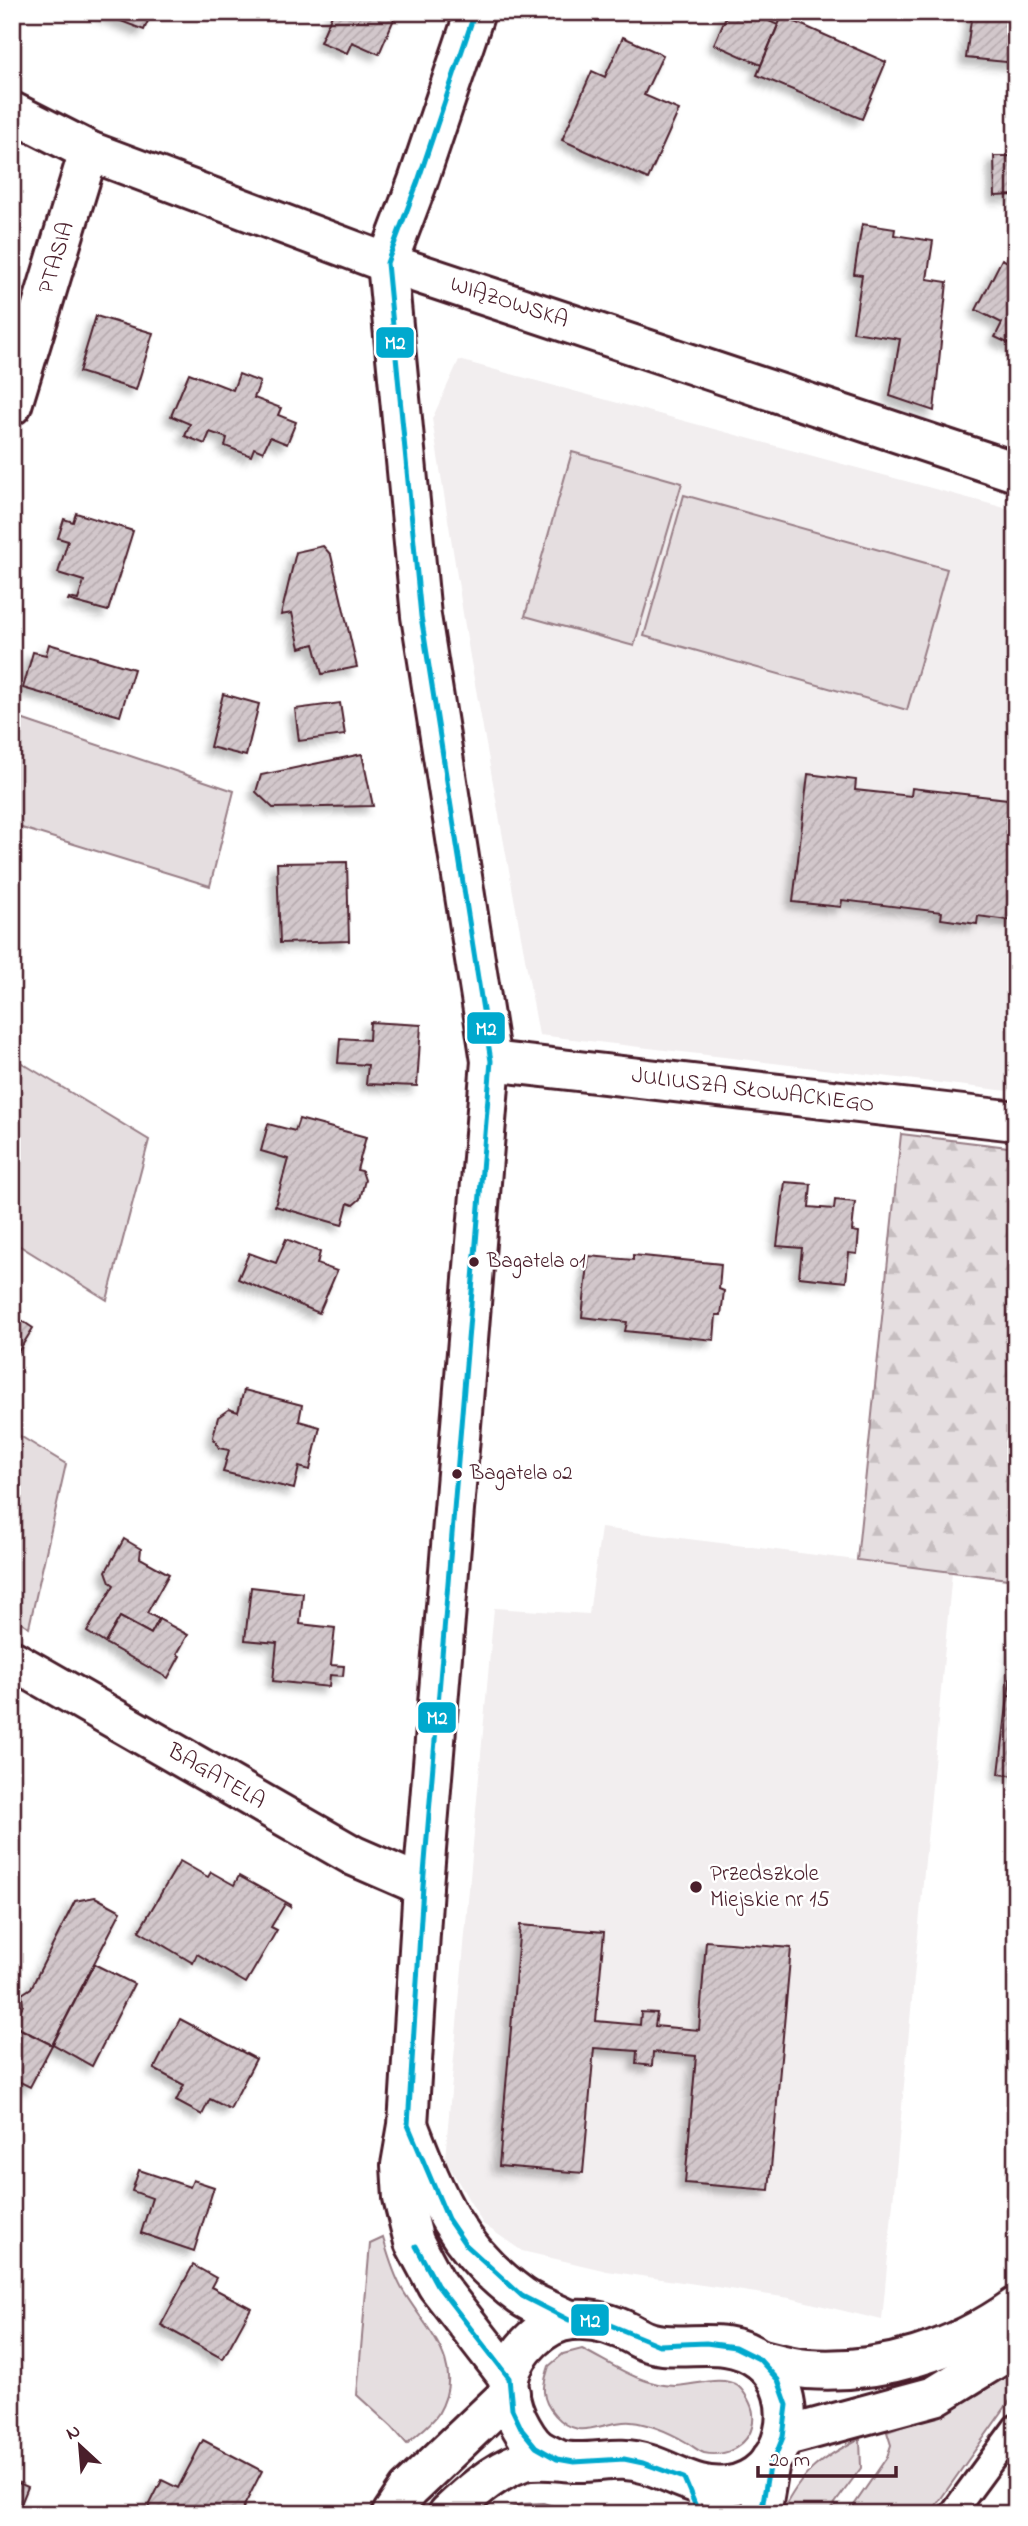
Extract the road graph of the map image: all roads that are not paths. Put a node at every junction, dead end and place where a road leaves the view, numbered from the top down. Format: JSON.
{"nodes":[{"id":1,"x":475,"y":12,"type":"edge"},
{"id":2,"x":12,"y":111,"type":"edge"},
{"id":3,"x":89,"y":152,"type":"junction"},
{"id":4,"x":387,"y":263,"type":"junction"},
{"id":5,"x":12,"y":405,"type":"edge"},
{"id":6,"x":1016,"y":472,"type":"edge"},
{"id":7,"x":491,"y":1061,"type":"junction"},
{"id":8,"x":1016,"y":1121,"type":"edge"},
{"id":9,"x":12,"y":1660,"type":"edge"},
{"id":10,"x":423,"y":1886,"type":"junction"},
{"id":11,"x":408,"y":2125,"type":"junction"},
{"id":12,"x":1016,"y":2307,"type":"edge"},
{"id":13,"x":569,"y":2320,"type":"junction"},
{"id":14,"x":1016,"y":2335,"type":"edge"},
{"id":15,"x":759,"y":2359,"type":"junction"},
{"id":16,"x":510,"y":2386,"type":"junction"},
{"id":17,"x":1016,"y":2427,"type":"edge"},
{"id":18,"x":777,"y":2449,"type":"junction"},
{"id":19,"x":557,"y":2459,"type":"junction"},
{"id":20,"x":684,"y":2478,"type":"junction"},
{"id":21,"x":392,"y":2514,"type":"edge"},
{"id":22,"x":448,"y":2514,"type":"edge"},
{"id":23,"x":699,"y":2514,"type":"edge"},
{"id":24,"x":761,"y":2514,"type":"edge"},
{"id":25,"x":952,"y":2514,"type":"edge"}],
"edges":[{"from":1,"to":4,"type":"street"},
{"from":2,"to":3,"type":"street","name":"WIĄZOWSKA"},
{"from":3,"to":4,"type":"street","name":"WIĄZOWSKA"},
{"from":3,"to":5,"type":"street","name":"PTASIA"},
{"from":4,"to":6,"type":"street","name":"WIĄZOWSKA"},
{"from":4,"to":7,"type":"street"},
{"from":7,"to":8,"type":"street","name":"JULIUSZA SŁOWACKIEGO"},
{"from":7,"to":10,"type":"street"},
{"from":9,"to":10,"type":"street","name":"BAGATELA"},
{"from":10,"to":11,"type":"street"},
{"from":11,"to":13,"type":"street"},
{"from":11,"to":16,"type":"street"},
{"from":12,"to":15,"type":"street"},
{"from":13,"to":15,"type":"street"},
{"from":13,"to":16,"type":"street"},
{"from":14,"to":18,"type":"street"},
{"from":15,"to":18,"type":"street"},
{"from":16,"to":19,"type":"street"},
{"from":16,"to":21,"type":"street"},
{"from":17,"to":25,"type":"lane"},
{"from":18,"to":20,"type":"street"},
{"from":18,"to":24,"type":"street"},
{"from":19,"to":20,"type":"street"},
{"from":19,"to":22,"type":"street"},
{"from":20,"to":23,"type":"street"}]}
